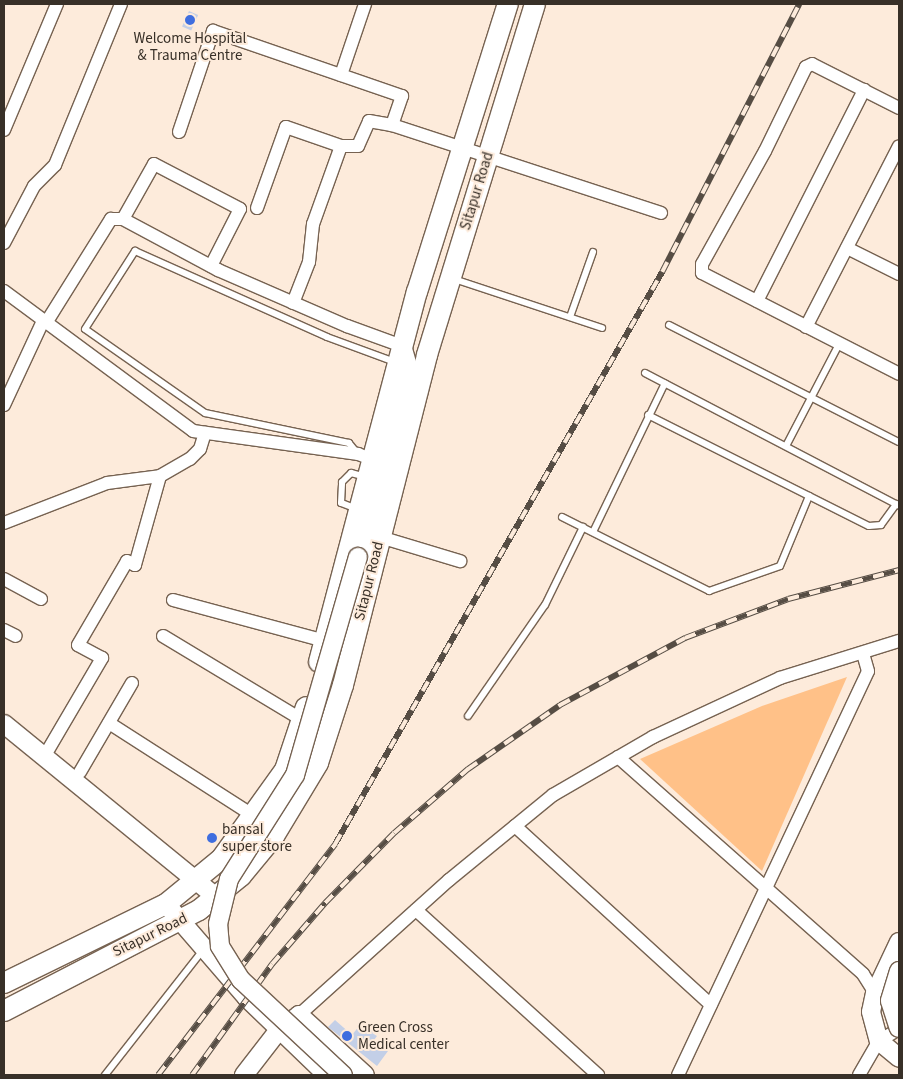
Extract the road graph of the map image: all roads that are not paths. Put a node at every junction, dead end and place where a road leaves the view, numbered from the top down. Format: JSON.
{"nodes":[{"id":1,"x":57,"y":4,"type":"edge"},
{"id":2,"x":121,"y":4,"type":"edge"},
{"id":3,"x":365,"y":4,"type":"edge"},
{"id":4,"x":508,"y":4,"type":"edge"},
{"id":5,"x":535,"y":4,"type":"edge"},
{"id":6,"x":341,"y":75,"type":"junction"},
{"id":7,"x":864,"y":90,"type":"junction"},
{"id":8,"x":899,"y":108,"type":"edge"},
{"id":9,"x":392,"y":125,"type":"junction"},
{"id":10,"x":4,"y":130,"type":"edge"},
{"id":11,"x":179,"y":132,"type":"dead end"},
{"id":12,"x":341,"y":146,"type":"junction"},
{"id":13,"x":899,"y":146,"type":"edge"},
{"id":14,"x":462,"y":149,"type":"junction"},
{"id":15,"x":487,"y":158,"type":"junction"},
{"id":16,"x":257,"y":208,"type":"dead end"},
{"id":17,"x":660,"y":213,"type":"dead end"},
{"id":18,"x":123,"y":219,"type":"junction"},
{"id":19,"x":4,"y":243,"type":"edge"},
{"id":20,"x":847,"y":248,"type":"junction"},
{"id":21,"x":593,"y":252,"type":"dead end"},
{"id":22,"x":211,"y":266,"type":"junction"},
{"id":23,"x":899,"y":274,"type":"edge"},
{"id":24,"x":450,"y":278,"type":"junction"},
{"id":25,"x":4,"y":291,"type":"edge"},
{"id":26,"x":757,"y":301,"type":"junction"},
{"id":27,"x":293,"y":302,"type":"junction"},
{"id":28,"x":570,"y":317,"type":"junction"},
{"id":29,"x":45,"y":322,"type":"junction"},
{"id":30,"x":669,"y":325,"type":"dead end"},
{"id":31,"x":806,"y":327,"type":"junction"},
{"id":32,"x":602,"y":328,"type":"dead end"},
{"id":33,"x":840,"y":344,"type":"junction"},
{"id":34,"x":427,"y":355,"type":"junction"},
{"id":35,"x":403,"y":360,"type":"junction"},
{"id":36,"x":645,"y":373,"type":"dead end"},
{"id":37,"x":899,"y":374,"type":"edge"},
{"id":38,"x":665,"y":383,"type":"junction"},
{"id":39,"x":812,"y":397,"type":"junction"},
{"id":40,"x":4,"y":405,"type":"edge"},
{"id":41,"x":648,"y":415,"type":"junction"},
{"id":42,"x":205,"y":433,"type":"junction"},
{"id":43,"x":899,"y":442,"type":"edge"},
{"id":44,"x":786,"y":446,"type":"junction"},
{"id":45,"x":365,"y":463,"type":"junction"},
{"id":46,"x":160,"y":476,"type":"junction"},
{"id":47,"x":808,"y":496,"type":"junction"},
{"id":48,"x":898,"y":505,"type":"edge"},
{"id":49,"x":562,"y":516,"type":"dead end"},
{"id":50,"x":4,"y":524,"type":"edge"},
{"id":51,"x":582,"y":527,"type":"junction"},
{"id":52,"x":593,"y":532,"type":"junction"},
{"id":53,"x":380,"y":537,"type":"junction"},
{"id":54,"x":460,"y":561,"type":"dead end"},
{"id":55,"x":4,"y":579,"type":"edge"},
{"id":56,"x":41,"y":599,"type":"dead end"},
{"id":57,"x":172,"y":600,"type":"dead end"},
{"id":58,"x":4,"y":630,"type":"edge"},
{"id":59,"x":16,"y":636,"type":"dead end"},
{"id":60,"x":163,"y":636,"type":"dead end"},
{"id":61,"x":899,"y":641,"type":"edge"},
{"id":62,"x":325,"y":642,"type":"junction"},
{"id":63,"x":863,"y":652,"type":"junction"},
{"id":64,"x":132,"y":683,"type":"dead end"},
{"id":65,"x":468,"y":716,"type":"dead end"},
{"id":66,"x":302,"y":720,"type":"junction"},
{"id":67,"x":109,"y":723,"type":"junction"},
{"id":68,"x":4,"y":724,"type":"edge"},
{"id":69,"x":44,"y":757,"type":"junction"},
{"id":70,"x":618,"y":757,"type":"junction"},
{"id":71,"x":80,"y":772,"type":"dead end"},
{"id":72,"x":254,"y":816,"type":"junction"},
{"id":73,"x":514,"y":826,"type":"junction"},
{"id":74,"x":197,"y":880,"type":"junction"},
{"id":75,"x":766,"y":887,"type":"junction"},
{"id":76,"x":215,"y":896,"type":"junction"},
{"id":77,"x":166,"y":904,"type":"junction"},
{"id":78,"x":416,"y":910,"type":"junction"},
{"id":79,"x":180,"y":922,"type":"junction"},
{"id":80,"x":899,"y":942,"type":"edge"},
{"id":81,"x":204,"y":949,"type":"junction"},
{"id":82,"x":899,"y":971,"type":"edge"},
{"id":83,"x":4,"y":984,"type":"edge"},
{"id":84,"x":875,"y":993,"type":"junction"},
{"id":85,"x":899,"y":1002,"type":"edge"},
{"id":86,"x":711,"y":1005,"type":"junction"},
{"id":87,"x":4,"y":1011,"type":"edge"},
{"id":88,"x":299,"y":1015,"type":"junction"},
{"id":89,"x":899,"y":1028,"type":"edge"},
{"id":90,"x":278,"y":1031,"type":"junction"},
{"id":91,"x":879,"y":1042,"type":"junction"},
{"id":92,"x":899,"y":1058,"type":"edge"},
{"id":93,"x":104,"y":1075,"type":"edge"},
{"id":94,"x":244,"y":1075,"type":"edge"},
{"id":95,"x":327,"y":1075,"type":"edge"},
{"id":96,"x":343,"y":1075,"type":"edge"},
{"id":97,"x":365,"y":1075,"type":"edge"},
{"id":98,"x":598,"y":1075,"type":"edge"},
{"id":99,"x":678,"y":1075,"type":"edge"},
{"id":100,"x":860,"y":1075,"type":"edge"}],
"edges":[{"from":1,"to":10,"type":"street"},
{"from":2,"to":19,"type":"street"},
{"from":3,"to":6,"type":"street"},
{"from":4,"to":14,"type":"main road","name":"Sitapur Road"},
{"from":5,"to":15,"type":"main road","name":"Sitapur Road"},
{"from":6,"to":9,"type":"street"},
{"from":6,"to":11,"type":"street"},
{"from":7,"to":8,"type":"street"},
{"from":7,"to":26,"type":"street"},
{"from":7,"to":26,"type":"street"},
{"from":9,"to":12,"type":"street"},
{"from":9,"to":14,"type":"street"},
{"from":12,"to":16,"type":"street"},
{"from":12,"to":27,"type":"street"},
{"from":13,"to":20,"type":"street"},
{"from":14,"to":15,"type":"street"},
{"from":14,"to":35,"type":"main road","name":"Sitapur Road"},
{"from":15,"to":17,"type":"street"},
{"from":15,"to":24,"type":"main road","name":"Sitapur Road"},
{"from":18,"to":22,"type":"street"},
{"from":18,"to":22,"type":"street"},
{"from":18,"to":29,"type":"street"},
{"from":20,"to":23,"type":"street"},
{"from":20,"to":31,"type":"street"},
{"from":21,"to":28,"type":"lane"},
{"from":22,"to":27,"type":"street"},
{"from":24,"to":28,"type":"lane"},
{"from":24,"to":34,"type":"main road","name":"Sitapur Road"},
{"from":25,"to":29,"type":"street"},
{"from":26,"to":31,"type":"street"},
{"from":27,"to":35,"type":"street"},
{"from":28,"to":32,"type":"lane"},
{"from":29,"to":40,"type":"street"},
{"from":29,"to":42,"type":"street"},
{"from":30,"to":39,"type":"lane"},
{"from":31,"to":33,"type":"street"},
{"from":33,"to":37,"type":"street"},
{"from":33,"to":39,"type":"lane"},
{"from":34,"to":35,"type":"main road"},
{"from":34,"to":53,"type":"main road","name":"Sitapur Road"},
{"from":35,"to":45,"type":"main road","name":"Sitapur Road"},
{"from":35,"to":45,"type":"lane"},
{"from":35,"to":96,"type":"main road","bridge":true},
{"from":36,"to":38,"type":"lane"},
{"from":38,"to":41,"type":"lane"},
{"from":38,"to":44,"type":"lane"},
{"from":39,"to":43,"type":"lane"},
{"from":39,"to":44,"type":"lane"},
{"from":41,"to":47,"type":"lane"},
{"from":41,"to":52,"type":"lane"},
{"from":42,"to":45,"type":"street"},
{"from":42,"to":46,"type":"street"},
{"from":44,"to":48,"type":"lane"},
{"from":45,"to":62,"type":"main road","name":"Sitapur Road"},
{"from":46,"to":50,"type":"street"},
{"from":46,"to":69,"type":"street"},
{"from":47,"to":48,"type":"lane"},
{"from":47,"to":52,"type":"lane"},
{"from":49,"to":51,"type":"lane"},
{"from":51,"to":52,"type":"lane"},
{"from":51,"to":65,"type":"lane"},
{"from":53,"to":54,"type":"street"},
{"from":53,"to":76,"type":"main road","name":"Sitapur Road"},
{"from":55,"to":56,"type":"street"},
{"from":57,"to":62,"type":"street"},
{"from":58,"to":59,"type":"street"},
{"from":60,"to":66,"type":"street"},
{"from":61,"to":63,"type":"street"},
{"from":62,"to":66,"type":"main road","name":"Sitapur Road"},
{"from":63,"to":70,"type":"street"},
{"from":63,"to":75,"type":"street"},
{"from":64,"to":67,"type":"street"},
{"from":66,"to":72,"type":"main road","name":"Sitapur Road"},
{"from":67,"to":71,"type":"street"},
{"from":67,"to":72,"type":"street"},
{"from":68,"to":69,"type":"main road"},
{"from":69,"to":74,"type":"main road"},
{"from":70,"to":73,"type":"street"},
{"from":70,"to":75,"type":"street"},
{"from":72,"to":74,"type":"main road","name":"Sitapur Road"},
{"from":73,"to":78,"type":"street"},
{"from":73,"to":86,"type":"street"},
{"from":74,"to":76,"type":"main road"},
{"from":74,"to":77,"type":"main road","name":"Sitapur Road"},
{"from":75,"to":84,"type":"street"},
{"from":75,"to":86,"type":"street"},
{"from":76,"to":79,"type":"main road","name":"Sitapur Road"},
{"from":77,"to":79,"type":"main road"},
{"from":77,"to":83,"type":"main road","name":"Sitapur Road"},
{"from":78,"to":88,"type":"street"},
{"from":78,"to":98,"type":"street"},
{"from":79,"to":81,"type":"main road"},
{"from":79,"to":87,"type":"main road","name":"Sitapur Road"},
{"from":80,"to":84,"type":"main road"},
{"from":81,"to":90,"type":"main road"},
{"from":81,"to":93,"type":"lane"},
{"from":82,"to":89,"type":"main road","bridge":true},
{"from":84,"to":85,"type":"street"},
{"from":84,"to":91,"type":"main road"},
{"from":86,"to":99,"type":"street"},
{"from":88,"to":90,"type":"main road"},
{"from":88,"to":97,"type":"main road"},
{"from":89,"to":91,"type":"street"},
{"from":90,"to":94,"type":"main road"},
{"from":90,"to":95,"type":"main road"},
{"from":91,"to":92,"type":"main road"},
{"from":91,"to":100,"type":"street"}]}
